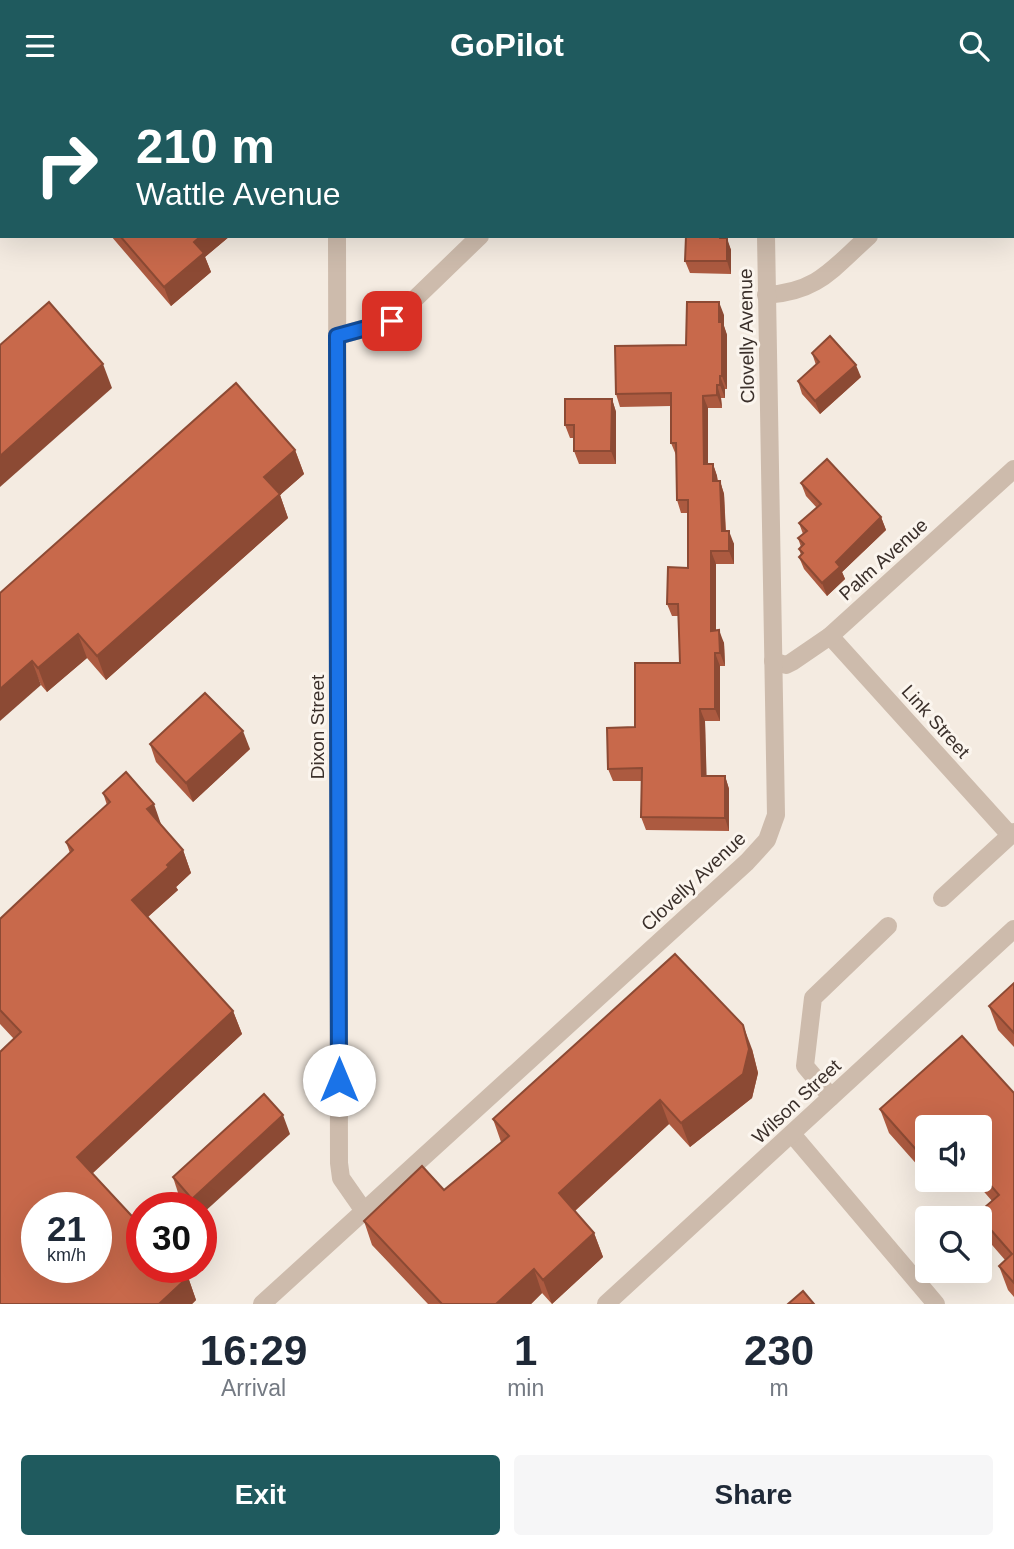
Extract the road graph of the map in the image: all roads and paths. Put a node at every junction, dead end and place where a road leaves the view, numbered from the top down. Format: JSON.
{"nodes":[{"id":1,"x":337,"y":238,"type":"edge"},
{"id":2,"x":478,"y":238,"type":"edge"},
{"id":3,"x":766,"y":238,"type":"edge"},
{"id":4,"x":867,"y":238,"type":"edge"},
{"id":5,"x":766,"y":295,"type":"junction"},
{"id":6,"x":337,"y":336,"type":"junction"},
{"id":7,"x":1014,"y":469,"type":"edge"},
{"id":8,"x":831,"y":636,"type":"junction"},
{"id":9,"x":773,"y":661,"type":"junction"},
{"id":10,"x":1012,"y":834,"type":"edge"},
{"id":11,"x":943,"y":898,"type":"dead end"},
{"id":12,"x":888,"y":926,"type":"dead end"},
{"id":13,"x":1014,"y":929,"type":"edge"},
{"id":14,"x":831,"y":1097,"type":"junction"},
{"id":15,"x":792,"y":1133,"type":"junction"},
{"id":16,"x":364,"y":1211,"type":"junction"},
{"id":17,"x":262,"y":1304,"type":"edge"},
{"id":18,"x":606,"y":1304,"type":"edge"},
{"id":19,"x":936,"y":1304,"type":"edge"}],
"edges":[{"from":1,"to":6,"type":"street","name":"Dixon Street"},
{"from":2,"to":6,"type":"street"},
{"from":3,"to":5,"type":"street","name":"Clovelly Avenue"},
{"from":4,"to":5,"type":"street"},
{"from":5,"to":9,"type":"street","name":"Clovelly Avenue"},
{"from":6,"to":16,"type":"street","name":"Dixon Street"},
{"from":7,"to":8,"type":"street","name":"Palm Avenue"},
{"from":8,"to":9,"type":"street","name":"Palm Avenue"},
{"from":8,"to":10,"type":"street","name":"Link Street"},
{"from":9,"to":16,"type":"street","name":"Clovelly Avenue"},
{"from":10,"to":11,"type":"street"},
{"from":12,"to":14,"type":"street"},
{"from":13,"to":14,"type":"street","name":"Wilson Street"},
{"from":14,"to":15,"type":"street","name":"Wilson Street"},
{"from":15,"to":18,"type":"street","name":"Wilson Street"},
{"from":15,"to":19,"type":"street"},
{"from":16,"to":17,"type":"street","name":"Clovelly Avenue"}]}
